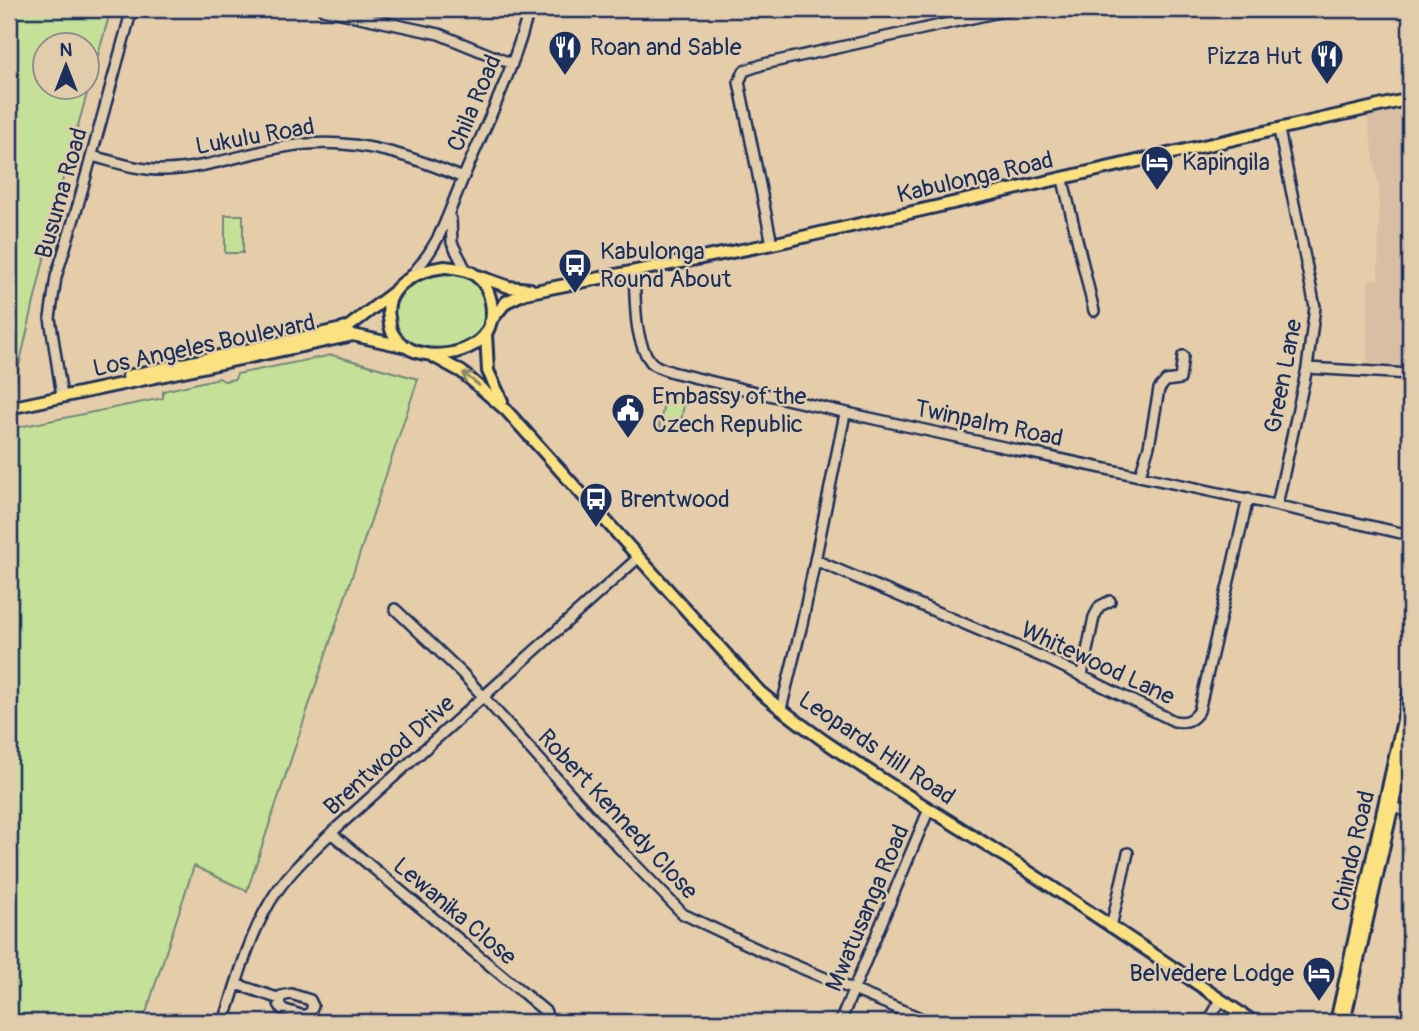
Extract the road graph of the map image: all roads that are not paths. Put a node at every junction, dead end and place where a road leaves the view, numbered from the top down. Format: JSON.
{"nodes":[{"id":1,"x":132,"y":9,"type":"edge"},
{"id":2,"x":325,"y":9,"type":"edge"},
{"id":3,"x":529,"y":9,"type":"edge"},
{"id":4,"x":1013,"y":9,"type":"edge"},
{"id":5,"x":512,"y":64,"type":"junction"},
{"id":6,"x":1410,"y":99,"type":"edge"},
{"id":7,"x":1279,"y":130,"type":"junction"},
{"id":8,"x":92,"y":156,"type":"junction"},
{"id":9,"x":463,"y":178,"type":"junction"},
{"id":10,"x":1063,"y":180,"type":"junction"},
{"id":11,"x":452,"y":211,"type":"junction"},
{"id":12,"x":772,"y":244,"type":"junction"},
{"id":13,"x":471,"y":272,"type":"junction"},
{"id":14,"x":634,"y":273,"type":"junction"},
{"id":15,"x":411,"y":276,"type":"junction"},
{"id":16,"x":547,"y":289,"type":"junction"},
{"id":17,"x":394,"y":292,"type":"junction"},
{"id":18,"x":1094,"y":311,"type":"dead end"},
{"id":19,"x":490,"y":322,"type":"junction"},
{"id":20,"x":486,"y":334,"type":"junction"},
{"id":21,"x":407,"y":347,"type":"junction"},
{"id":22,"x":431,"y":355,"type":"junction"},
{"id":23,"x":1183,"y":356,"type":"dead end"},
{"id":24,"x":1307,"y":368,"type":"junction"},
{"id":25,"x":1410,"y":374,"type":"edge"},
{"id":26,"x":61,"y":390,"type":"junction"},
{"id":27,"x":9,"y":401,"type":"edge"},
{"id":28,"x":9,"y":408,"type":"edge"},
{"id":29,"x":506,"y":410,"type":"junction"},
{"id":30,"x":845,"y":414,"type":"junction"},
{"id":31,"x":1140,"y":475,"type":"junction"},
{"id":32,"x":1248,"y":498,"type":"junction"},
{"id":33,"x":1277,"y":505,"type":"junction"},
{"id":34,"x":1410,"y":536,"type":"edge"},
{"id":35,"x":638,"y":558,"type":"junction"},
{"id":36,"x":816,"y":560,"type":"junction"},
{"id":37,"x":1110,"y":601,"type":"dead end"},
{"id":38,"x":395,"y":609,"type":"dead end"},
{"id":39,"x":1082,"y":675,"type":"junction"},
{"id":40,"x":1410,"y":689,"type":"edge"},
{"id":41,"x":484,"y":696,"type":"junction"},
{"id":42,"x":781,"y":709,"type":"junction"},
{"id":43,"x":1410,"y":729,"type":"edge"},
{"id":44,"x":1389,"y":805,"type":"junction"},
{"id":45,"x":929,"y":809,"type":"junction"},
{"id":46,"x":1410,"y":813,"type":"edge"},
{"id":47,"x":331,"y":833,"type":"junction"},
{"id":48,"x":1128,"y":853,"type":"dead end"},
{"id":49,"x":1111,"y":927,"type":"junction"},
{"id":50,"x":236,"y":985,"type":"junction"},
{"id":51,"x":854,"y":989,"type":"junction"},
{"id":52,"x":280,"y":999,"type":"dead end"},
{"id":53,"x":1221,"y":1000,"type":"junction"},
{"id":54,"x":224,"y":1022,"type":"edge"},
{"id":55,"x":546,"y":1022,"type":"edge"},
{"id":56,"x":840,"y":1022,"type":"edge"},
{"id":57,"x":930,"y":1022,"type":"edge"},
{"id":58,"x":1208,"y":1022,"type":"edge"},
{"id":59,"x":1254,"y":1022,"type":"edge"},
{"id":60,"x":1336,"y":1022,"type":"edge"},
{"id":61,"x":1344,"y":1022,"type":"edge"}],
"edges":[{"from":1,"to":8,"type":"street","name":"Busuma Road"},
{"from":2,"to":5,"type":"street"},
{"from":3,"to":5,"type":"street","name":"Chila Road"},
{"from":4,"to":12,"type":"street"},
{"from":5,"to":9,"type":"street","name":"Chila Road"},
{"from":6,"to":7,"type":"main road","name":"Kabulonga Road"},
{"from":7,"to":10,"type":"main road","name":"Kabulonga Road"},
{"from":7,"to":24,"type":"street","name":"Green Lane"},
{"from":8,"to":9,"type":"street","name":"Lukulu Road"},
{"from":8,"to":26,"type":"street","name":"Busuma Road"},
{"from":9,"to":11,"type":"street","name":"Chila Road"},
{"from":10,"to":12,"type":"main road","name":"Kabulonga Road"},
{"from":10,"to":18,"type":"street"},
{"from":11,"to":13,"type":"street","name":"Chila Road"},
{"from":11,"to":15,"type":"street","name":"Chila Road"},
{"from":12,"to":14,"type":"main road","name":"Kabulonga Road"},
{"from":13,"to":15,"type":"main road"},
{"from":13,"to":16,"type":"main road","name":"Kabulonga Road"},
{"from":13,"to":19,"type":"main road"},
{"from":14,"to":16,"type":"main road","name":"Kabulonga Road"},
{"from":14,"to":30,"type":"street","name":"Twinpalm Road"},
{"from":15,"to":17,"type":"main road"},
{"from":16,"to":19,"type":"main road","name":"Kabulonga Road"},
{"from":17,"to":21,"type":"main road"},
{"from":17,"to":26,"type":"main road","name":"Los Angeles Boulevard"},
{"from":19,"to":20,"type":"main road"},
{"from":20,"to":22,"type":"main road"},
{"from":20,"to":29,"type":"main road","name":"Leopards Hill Road"},
{"from":21,"to":22,"type":"main road"},
{"from":21,"to":28,"type":"main road","name":"Los Angeles Boulevard"},
{"from":29,"to":22,"type":"main road","name":"Leopards Hill Road","one_way":true},
{"from":23,"to":31,"type":"street"},
{"from":24,"to":25,"type":"street"},
{"from":24,"to":33,"type":"street","name":"Green Lane"},
{"from":26,"to":27,"type":"main road","name":"Los Angeles Boulevard"},
{"from":29,"to":35,"type":"main road","name":"Leopards Hill Road"},
{"from":30,"to":31,"type":"street","name":"Twinpalm Road"},
{"from":30,"to":36,"type":"street"},
{"from":31,"to":32,"type":"street","name":"Twinpalm Road"},
{"from":32,"to":33,"type":"street","name":"Twinpalm Road"},
{"from":32,"to":39,"type":"street","name":"Whitewood Lane"},
{"from":33,"to":34,"type":"street","name":"Twinpalm Road"},
{"from":35,"to":41,"type":"street","name":"Brentwood Drive"},
{"from":35,"to":42,"type":"main road","name":"Leopards Hill Road"},
{"from":36,"to":39,"type":"street","name":"Whitewood Lane"},
{"from":36,"to":42,"type":"street"},
{"from":37,"to":39,"type":"street"},
{"from":38,"to":41,"type":"street","name":"Robert Kennedy Close"},
{"from":40,"to":44,"type":"main road","name":"Chindo Road"},
{"from":41,"to":47,"type":"street","name":"Brentwood Drive"},
{"from":41,"to":51,"type":"street","name":"Robert Kennedy Close"},
{"from":42,"to":45,"type":"main road","name":"Leopards Hill Road"},
{"from":43,"to":44,"type":"main road","name":"Chindo Road"},
{"from":44,"to":46,"type":"street"},
{"from":44,"to":60,"type":"main road","name":"Chindo Road"},
{"from":44,"to":61,"type":"main road","name":"Chindo Road"},
{"from":45,"to":49,"type":"main road","name":"Leopards Hill Road"},
{"from":45,"to":51,"type":"street","name":"Mwatusanga Road"},
{"from":47,"to":50,"type":"street","name":"Brentwood Drive"},
{"from":47,"to":55,"type":"street","name":"Lewanika Close"},
{"from":48,"to":49,"type":"street"},
{"from":49,"to":53,"type":"main road","name":"Leopards Hill Road"},
{"from":50,"to":52,"type":"street"},
{"from":50,"to":54,"type":"street","name":"Brentwood Drive"},
{"from":51,"to":56,"type":"street","name":"Mwatusanga Road"},
{"from":51,"to":57,"type":"street","name":"Robert Kennedy Close"},
{"from":53,"to":58,"type":"street"},
{"from":53,"to":59,"type":"main road","name":"Leopards Hill Road"}]}
